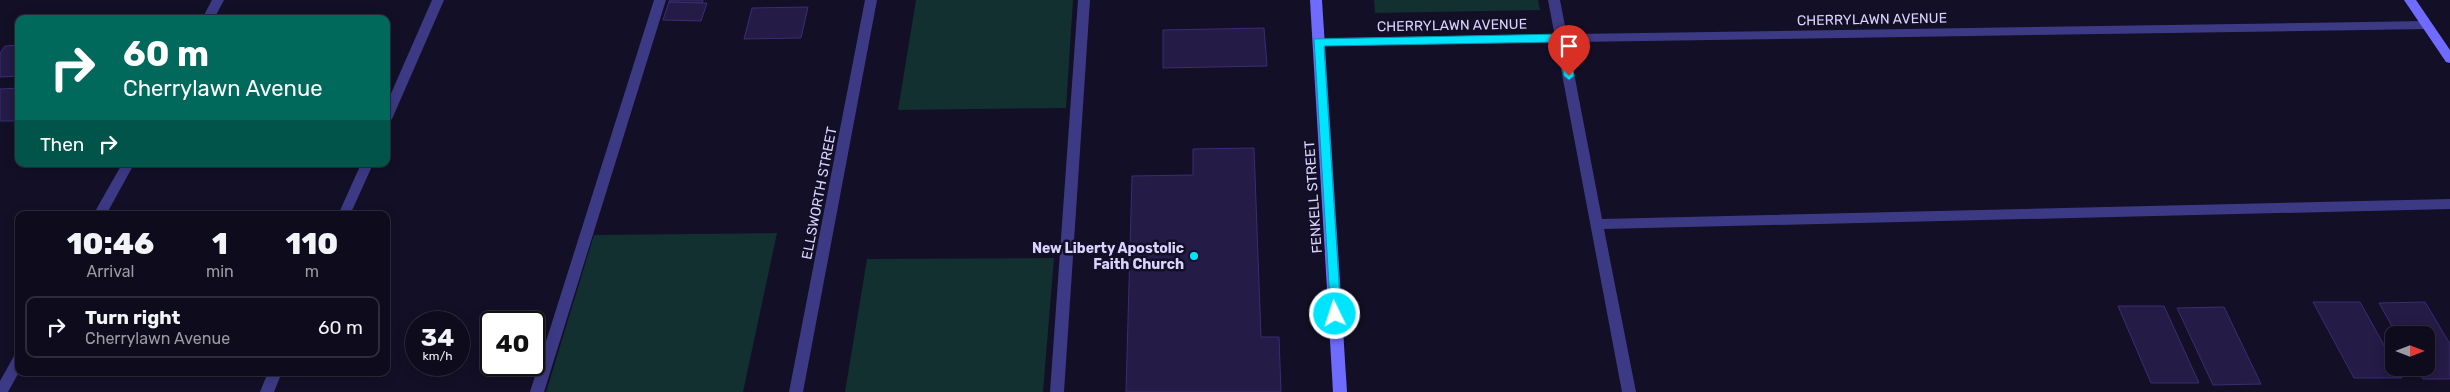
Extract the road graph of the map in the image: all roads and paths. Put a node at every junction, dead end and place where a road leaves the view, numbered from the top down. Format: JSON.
{"nodes":[{"id":1,"x":218,"y":0,"type":"edge"},
{"id":2,"x":438,"y":0,"type":"edge"},
{"id":3,"x":660,"y":0,"type":"edge"},
{"id":4,"x":871,"y":0,"type":"edge"},
{"id":5,"x":1084,"y":0,"type":"edge"},
{"id":6,"x":1316,"y":0,"type":"edge"},
{"id":7,"x":1554,"y":0,"type":"edge"},
{"id":8,"x":2410,"y":0,"type":"edge"},
{"id":9,"x":210,"y":15,"type":"edge"},
{"id":10,"x":2427,"y":25,"type":"junction"},
{"id":11,"x":1562,"y":38,"type":"junction"},
{"id":12,"x":1318,"y":42,"type":"junction"},
{"id":13,"x":2450,"y":58,"type":"edge"},
{"id":14,"x":390,"y":110,"type":"edge"},
{"id":15,"x":126,"y":167,"type":"edge"},
{"id":16,"x":366,"y":167,"type":"edge"},
{"id":17,"x":2450,"y":204,"type":"edge"},
{"id":18,"x":101,"y":211,"type":"edge"},
{"id":19,"x":346,"y":211,"type":"edge"},
{"id":20,"x":1597,"y":224,"type":"junction"},
{"id":21,"x":15,"y":367,"type":"edge"},
{"id":22,"x":274,"y":376,"type":"edge"},
{"id":23,"x":1,"y":392,"type":"edge"},
{"id":24,"x":267,"y":392,"type":"edge"},
{"id":25,"x":536,"y":392,"type":"edge"},
{"id":26,"x":796,"y":392,"type":"edge"},
{"id":27,"x":1057,"y":392,"type":"edge"},
{"id":28,"x":1340,"y":392,"type":"edge"},
{"id":29,"x":1628,"y":392,"type":"edge"}],
"edges":[{"from":1,"to":9,"type":"street"},
{"from":2,"to":14,"type":"street"},
{"from":3,"to":25,"type":"street"},
{"from":4,"to":26,"type":"street","name":"ELLSWORTH STREET"},
{"from":5,"to":27,"type":"street"},
{"from":6,"to":12,"type":"street","name":"FENKELL STREET"},
{"from":7,"to":11,"type":"street"},
{"from":8,"to":10,"type":"street"},
{"from":10,"to":11,"type":"street","name":"CHERRYLAWN AVENUE"},
{"from":10,"to":13,"type":"street"},
{"from":11,"to":12,"type":"street","name":"CHERRYLAWN AVENUE"},
{"from":11,"to":20,"type":"street"},
{"from":12,"to":28,"type":"street","name":"FENKELL STREET"},
{"from":15,"to":18,"type":"street"},
{"from":16,"to":19,"type":"street"},
{"from":17,"to":20,"type":"street"},
{"from":20,"to":29,"type":"street"},
{"from":21,"to":23,"type":"street"},
{"from":22,"to":24,"type":"street"}]}
